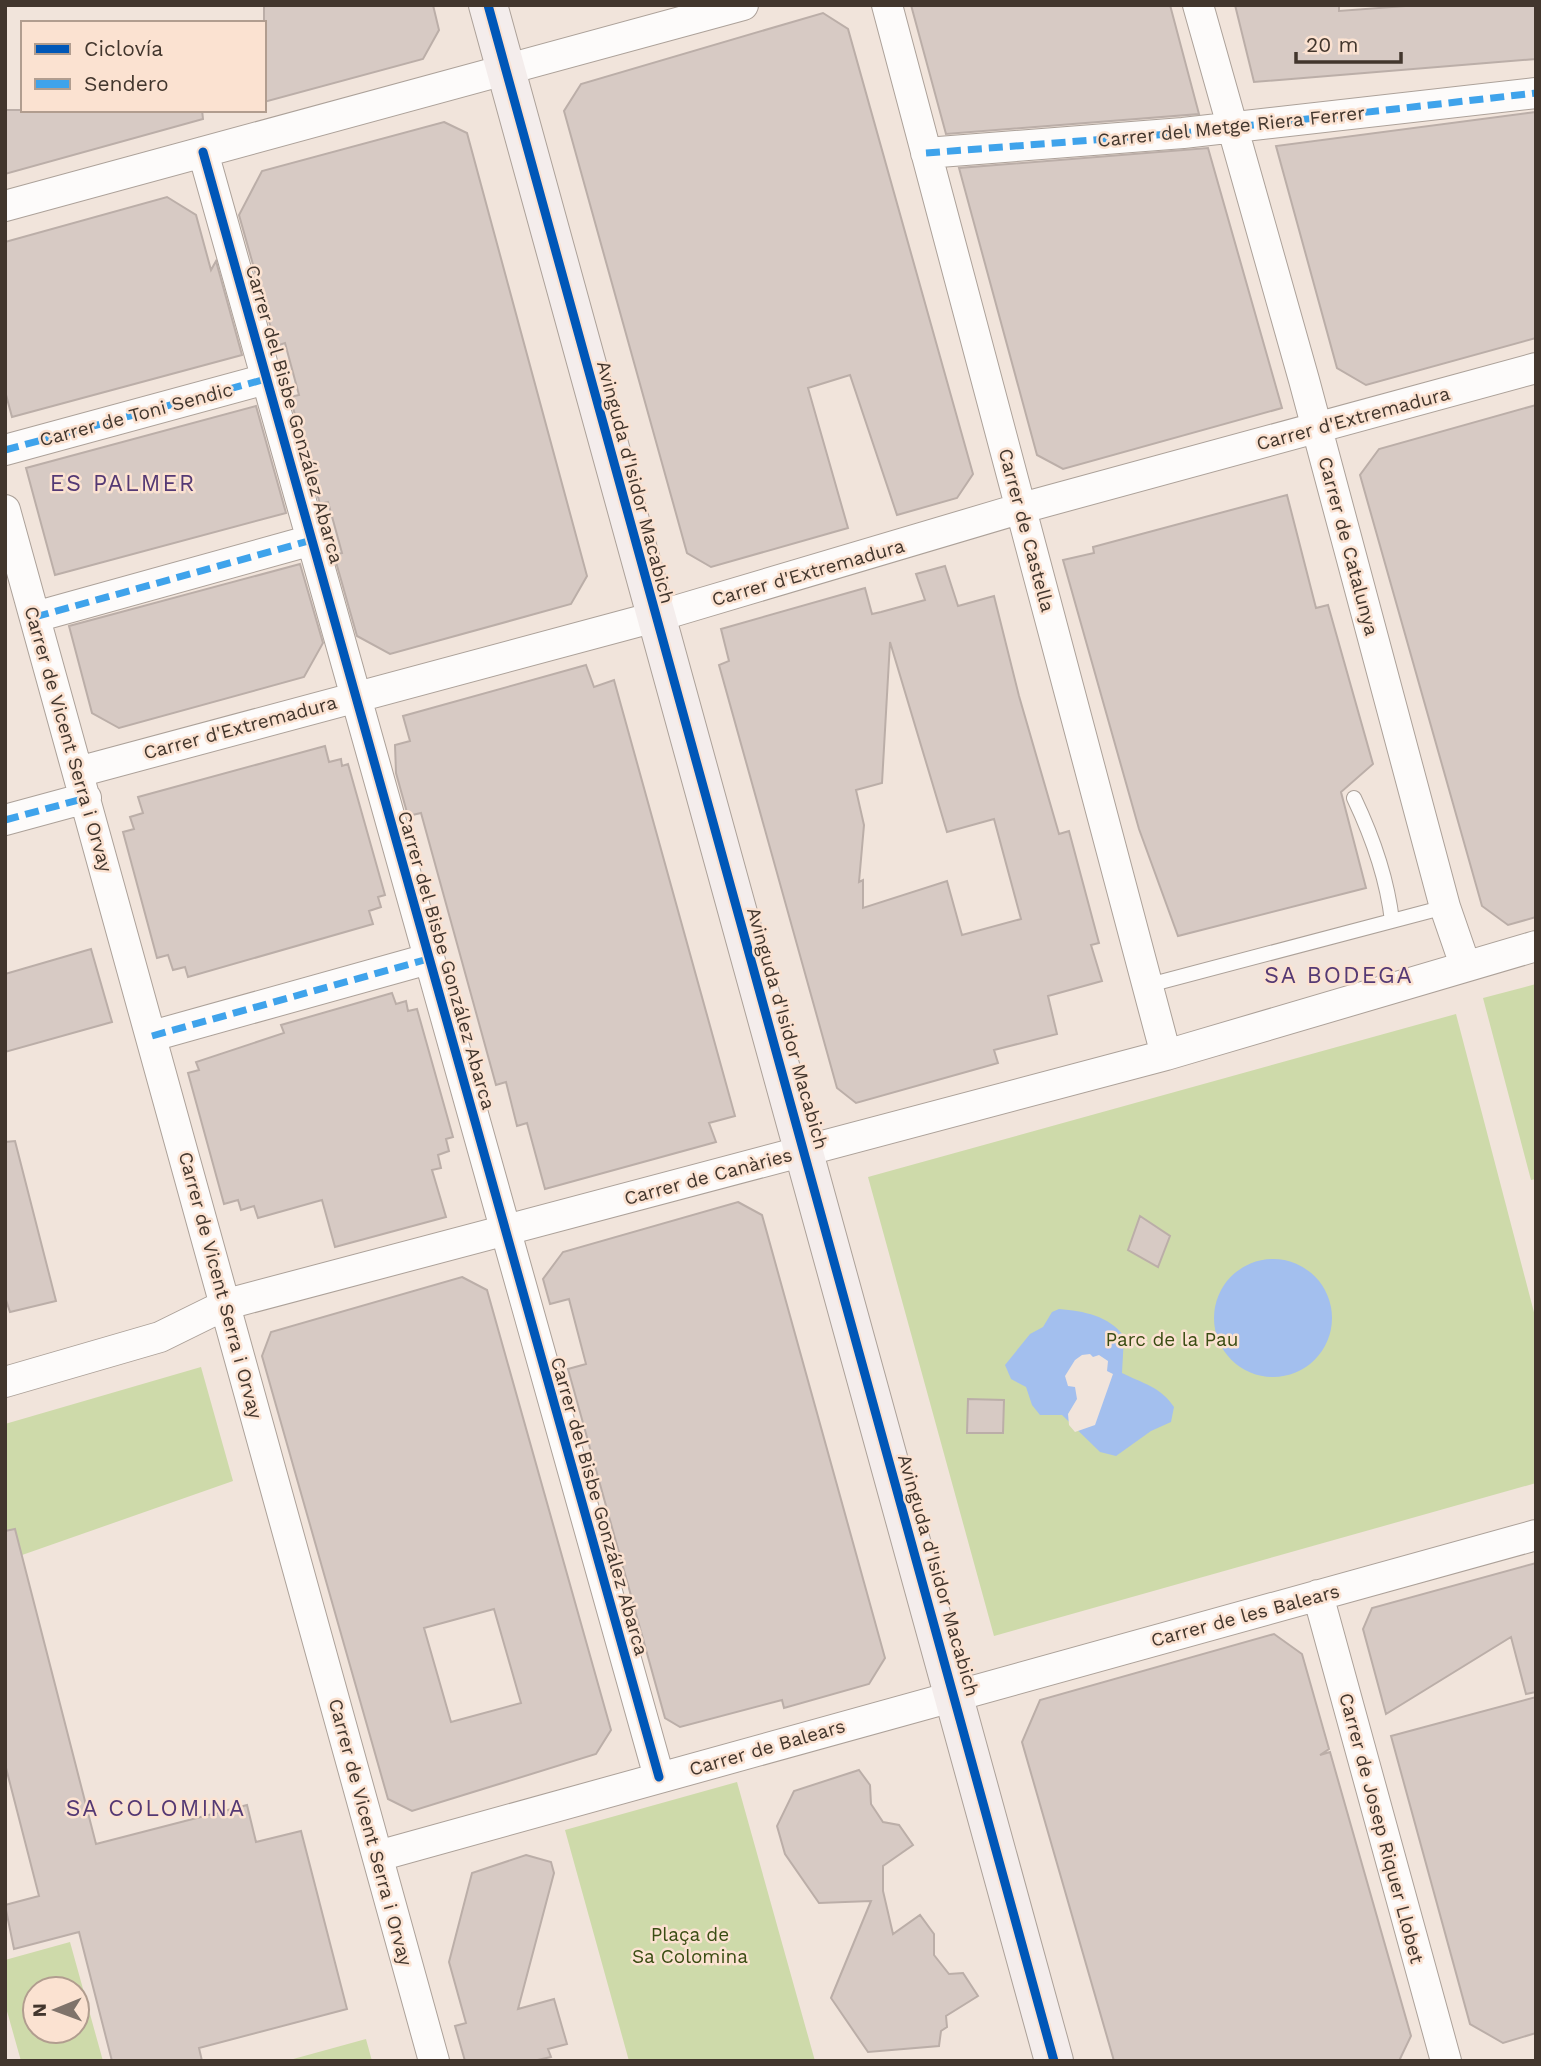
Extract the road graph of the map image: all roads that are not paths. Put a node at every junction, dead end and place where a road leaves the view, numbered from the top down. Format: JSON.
{"nodes":[{"id":1,"x":488,"y":5,"type":"edge"},
{"id":2,"x":743,"y":5,"type":"edge"},
{"id":3,"x":887,"y":5,"type":"edge"},
{"id":4,"x":1198,"y":5,"type":"edge"},
{"id":5,"x":506,"y":70,"type":"junction"},
{"id":6,"x":1536,"y":93,"type":"edge"},
{"id":7,"x":1232,"y":126,"type":"junction"},
{"id":8,"x":203,"y":152,"type":"junction"},
{"id":9,"x":926,"y":153,"type":"junction"},
{"id":10,"x":5,"y":206,"type":"edge"},
{"id":11,"x":1536,"y":368,"type":"edge"},
{"id":12,"x":267,"y":379,"type":"junction"},
{"id":13,"x":1317,"y":428,"type":"junction"},
{"id":14,"x":5,"y":450,"type":"edge"},
{"id":15,"x":1021,"y":508,"type":"junction"},
{"id":16,"x":5,"y":510,"type":"edge"},
{"id":17,"x":312,"y":540,"type":"junction"},
{"id":18,"x":35,"y":617,"type":"junction"},
{"id":19,"x":655,"y":617,"type":"junction"},
{"id":20,"x":355,"y":695,"type":"junction"},
{"id":21,"x":82,"y":785,"type":"junction"},
{"id":22,"x":1353,"y":798,"type":"dead end"},
{"id":23,"x":5,"y":820,"type":"edge"},
{"id":24,"x":1445,"y":907,"type":"junction"},
{"id":25,"x":1392,"y":920,"type":"junction"},
{"id":26,"x":1536,"y":946,"type":"edge"},
{"id":27,"x":428,"y":959,"type":"junction"},
{"id":28,"x":1465,"y":965,"type":"junction"},
{"id":29,"x":1149,"y":985,"type":"junction"},
{"id":30,"x":152,"y":1036,"type":"junction"},
{"id":31,"x":1166,"y":1055,"type":"junction"},
{"id":32,"x":804,"y":1150,"type":"junction"},
{"id":33,"x":505,"y":1230,"type":"junction"},
{"id":34,"x":227,"y":1304,"type":"junction"},
{"id":35,"x":5,"y":1382,"type":"edge"},
{"id":36,"x":1536,"y":1535,"type":"edge"},
{"id":37,"x":1318,"y":1595,"type":"junction"},
{"id":38,"x":954,"y":1695,"type":"junction"},
{"id":39,"x":659,"y":1777,"type":"junction"},
{"id":40,"x":378,"y":1856,"type":"junction"},
{"id":41,"x":434,"y":2061,"type":"edge"},
{"id":42,"x":1054,"y":2061,"type":"edge"},
{"id":43,"x":1446,"y":2061,"type":"edge"}],
"edges":[{"from":1,"to":5,"type":"street","name":"Avinguda d'Isidor Macabich"},
{"from":2,"to":5,"type":"street"},
{"from":3,"to":9,"type":"street","name":"Carrer de Castella"},
{"from":4,"to":7,"type":"street","name":"Carrer de Catalunya"},
{"from":5,"to":8,"type":"street"},
{"from":5,"to":19,"type":"street","name":"Avinguda d'Isidor Macabich"},
{"from":6,"to":7,"type":"street","name":"Carrer del Metge Riera Ferrer"},
{"from":7,"to":9,"type":"street","name":"Carrer del Metge Riera Ferrer"},
{"from":7,"to":13,"type":"street","name":"Carrer de Catalunya"},
{"from":8,"to":10,"type":"street"},
{"from":8,"to":12,"type":"street","name":"Carrer del Bisbe González Abarca"},
{"from":9,"to":15,"type":"street","name":"Carrer de Castella"},
{"from":11,"to":13,"type":"street","name":"Carrer d'Extremadura"},
{"from":12,"to":14,"type":"street","name":"Carrer de Toni Sendic"},
{"from":12,"to":17,"type":"street","name":"Carrer del Bisbe González Abarca"},
{"from":13,"to":15,"type":"street","name":"Carrer d'Extremadura"},
{"from":13,"to":24,"type":"street","name":"Carrer de Catalunya"},
{"from":15,"to":19,"type":"street","name":"Carrer d'Extremadura"},
{"from":15,"to":29,"type":"street","name":"Carrer de Castella"},
{"from":16,"to":18,"type":"street","name":"Carrer de Vicent Serra i Orvay"},
{"from":17,"to":18,"type":"street"},
{"from":17,"to":20,"type":"street","name":"Carrer del Bisbe González Abarca"},
{"from":18,"to":21,"type":"street","name":"Carrer de Vicent Serra i Orvay"},
{"from":19,"to":20,"type":"street","name":"Carrer d'Extremadura"},
{"from":19,"to":32,"type":"street","name":"Avinguda d'Isidor Macabich"},
{"from":20,"to":21,"type":"street","name":"Carrer d'Extremadura"},
{"from":20,"to":27,"type":"street","name":"Carrer del Bisbe González Abarca"},
{"from":21,"to":23,"type":"street","name":"Carrer d'Extremadura"},
{"from":21,"to":30,"type":"street","name":"Carrer de Vicent Serra i Orvay"},
{"from":22,"to":25,"type":"lane"},
{"from":24,"to":25,"type":"lane"},
{"from":24,"to":28,"type":"street","name":"Carrer de Catalunya"},
{"from":25,"to":29,"type":"lane"},
{"from":26,"to":28,"type":"street","name":"Carrer de Canàries"},
{"from":27,"to":30,"type":"street","name":"Carrer del Bisbe González Abarca"},
{"from":27,"to":33,"type":"street","name":"Carrer del Bisbe González Abarca"},
{"from":28,"to":31,"type":"street","name":"Carrer de Canàries"},
{"from":29,"to":31,"type":"street","name":"Carrer de Castella"},
{"from":30,"to":34,"type":"street","name":"Carrer de Vicent Serra i Orvay"},
{"from":31,"to":32,"type":"street","name":"Carrer de Canàries"},
{"from":32,"to":33,"type":"street","name":"Carrer de Canàries"},
{"from":32,"to":38,"type":"street","name":"Avinguda d'Isidor Macabich"},
{"from":33,"to":34,"type":"street","name":"Carrer de Canàries"},
{"from":33,"to":39,"type":"street","name":"Carrer del Bisbe González Abarca"},
{"from":34,"to":35,"type":"street","name":"Carrer de Canàries"},
{"from":34,"to":40,"type":"street","name":"Carrer de Vicent Serra i Orvay"},
{"from":36,"to":37,"type":"street","name":"Carrer de les Balears"},
{"from":37,"to":38,"type":"street","name":"Carrer de les Balears"},
{"from":37,"to":43,"type":"street","name":"Carrer de Josep Riquer Llobet"},
{"from":38,"to":39,"type":"street","name":"Carrer de Balears"},
{"from":38,"to":42,"type":"street","name":"Avinguda d'Isidor Macabich"},
{"from":39,"to":40,"type":"street","name":"Carrer de Balears"},
{"from":40,"to":41,"type":"street","name":"Carrer de Vicent Serra i Orvay"}]}
